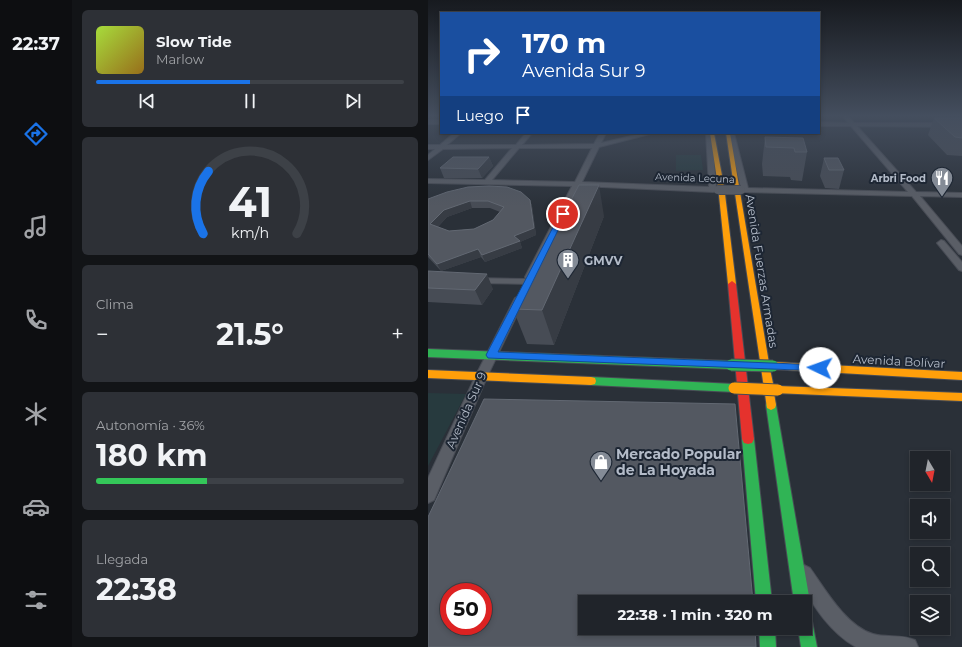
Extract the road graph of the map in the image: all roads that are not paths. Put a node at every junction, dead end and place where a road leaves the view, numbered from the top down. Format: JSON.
{"nodes":[{"id":1,"x":581,"y":146,"type":"edge"},
{"id":2,"x":596,"y":146,"type":"edge"},
{"id":3,"x":711,"y":146,"type":"edge"},
{"id":4,"x":714,"y":146,"type":"edge"},
{"id":5,"x":730,"y":146,"type":"edge"},
{"id":6,"x":734,"y":146,"type":"edge"},
{"id":7,"x":872,"y":146,"type":"edge"},
{"id":8,"x":428,"y":147,"type":"edge"},
{"id":9,"x":442,"y":147,"type":"junction"},
{"id":10,"x":517,"y":147,"type":"junction"},
{"id":11,"x":428,"y":158,"type":"edge"},
{"id":12,"x":428,"y":181,"type":"edge"},
{"id":13,"x":487,"y":182,"type":"junction"},
{"id":14,"x":578,"y":184,"type":"junction"},
{"id":15,"x":716,"y":190,"type":"junction"},
{"id":16,"x":743,"y":190,"type":"junction"},
{"id":17,"x":914,"y":194,"type":"junction"},
{"id":18,"x":962,"y":195,"type":"edge"},
{"id":19,"x":941,"y":242,"type":"dead end"},
{"id":20,"x":962,"y":252,"type":"edge"},
{"id":21,"x":962,"y":268,"type":"edge"},
{"id":22,"x":467,"y":280,"type":"edge"},
{"id":23,"x":528,"y":282,"type":"junction"},
{"id":24,"x":428,"y":353,"type":"edge"},
{"id":25,"x":491,"y":355,"type":"junction"},
{"id":26,"x":428,"y":374,"type":"edge"},
{"id":27,"x":962,"y":376,"type":"edge"},
{"id":28,"x":480,"y":377,"type":"junction"},
{"id":29,"x":962,"y":397,"type":"edge"},
{"id":30,"x":428,"y":495,"type":"edge"},
{"id":31,"x":794,"y":549,"type":"junction"},
{"id":32,"x":763,"y":595,"type":"edge"},
{"id":33,"x":801,"y":595,"type":"edge"},
{"id":34,"x":767,"y":635,"type":"edge"},
{"id":35,"x":807,"y":635,"type":"edge"},
{"id":36,"x":768,"y":647,"type":"edge"},
{"id":37,"x":808,"y":647,"type":"edge"},
{"id":38,"x":908,"y":647,"type":"edge"}],
"edges":[{"from":1,"to":10,"type":"street"},
{"from":2,"to":14,"type":"street","name":"Avenida Sur 9"},
{"from":3,"to":15,"type":"street"},
{"from":4,"to":32,"type":"main road"},
{"from":5,"to":31,"type":"main road","name":"Avenida Fuerzas Armadas"},
{"from":6,"to":16,"type":"street"},
{"from":7,"to":17,"type":"street"},
{"from":8,"to":9,"type":"street"},
{"from":9,"to":10,"type":"street"},
{"from":9,"to":11,"type":"street"},
{"from":10,"to":13,"type":"street"},
{"from":12,"to":13,"type":"street","name":"Avenida Lecuna"},
{"from":13,"to":14,"type":"street","name":"Avenida Lecuna"},
{"from":14,"to":15,"type":"street","name":"Avenida Lecuna"},
{"from":14,"to":23,"type":"street","name":"Avenida Sur 9"},
{"from":15,"to":16,"type":"street","name":"Avenida Lecuna","bridge":true},
{"from":16,"to":17,"type":"street","name":"Avenida Lecuna"},
{"from":17,"to":18,"type":"street","name":"Avenida Lecuna"},
{"from":17,"to":20,"type":"street"},
{"from":19,"to":21,"type":"street"},
{"from":22,"to":23,"type":"street"},
{"from":23,"to":25,"type":"street","name":"Avenida Sur 9"},
{"from":24,"to":25,"type":"main road","name":"Avenida Bolívar"},
{"from":25,"to":27,"type":"main road","name":"Avenida Bolívar","bridge":true},
{"from":25,"to":28,"type":"street","name":"Avenida Sur 9"},
{"from":26,"to":28,"type":"main road"},
{"from":28,"to":29,"type":"main road","bridge":true},
{"from":28,"to":30,"type":"street","name":"Avenida Sur 9"},
{"from":31,"to":33,"type":"main road","name":"Avenida Fuerzas Armadas"},
{"from":31,"to":38,"type":"street"},
{"from":34,"to":36,"type":"main road"},
{"from":35,"to":37,"type":"main road"}]}
